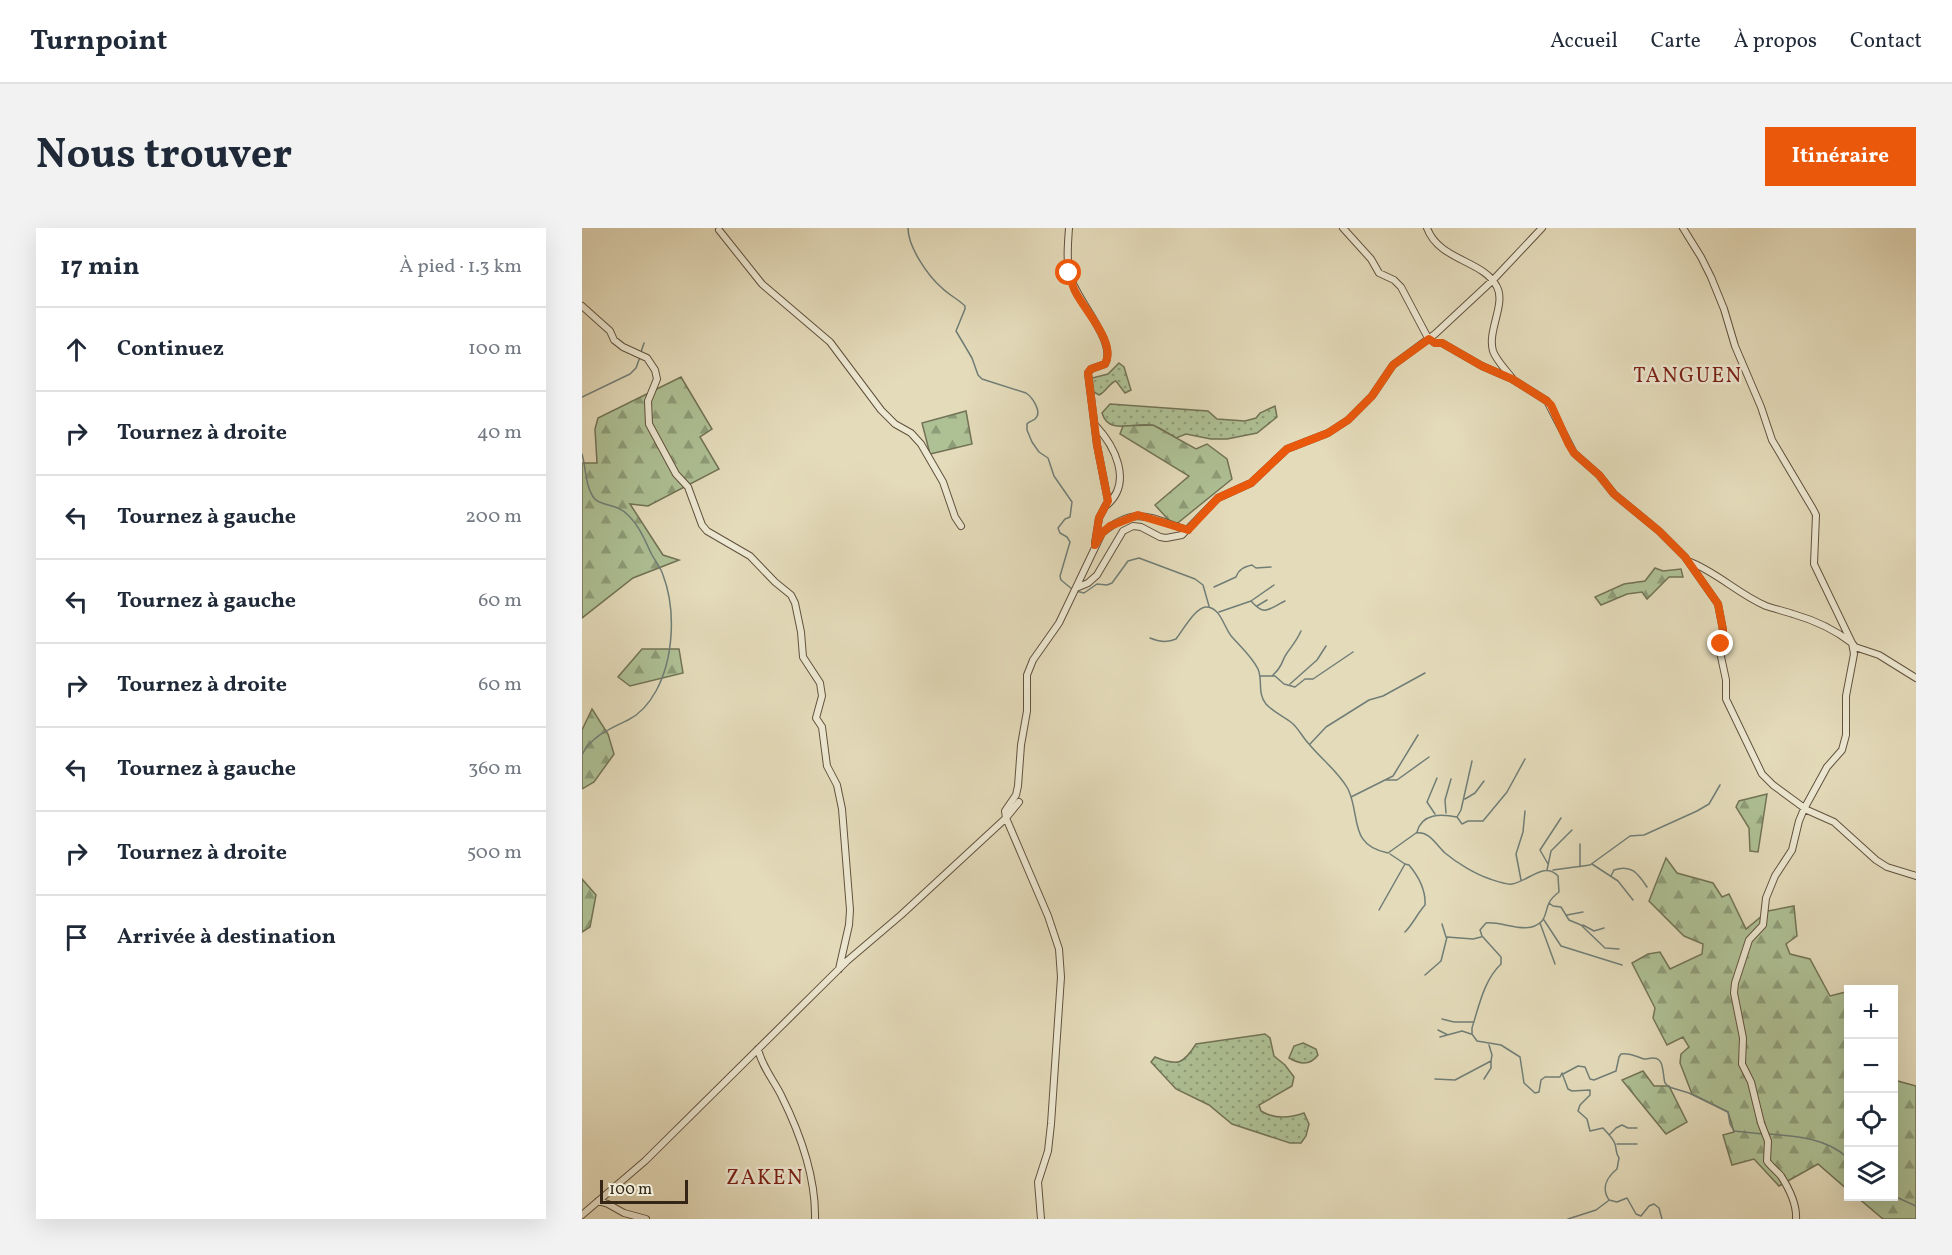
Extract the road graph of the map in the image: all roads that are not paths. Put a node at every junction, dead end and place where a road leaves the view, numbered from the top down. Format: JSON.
{"nodes":[{"id":1,"x":1069,"y":228,"type":"edge"},
{"id":2,"x":1344,"y":228,"type":"edge"},
{"id":3,"x":1427,"y":228,"type":"edge"},
{"id":4,"x":1542,"y":228,"type":"edge"},
{"id":5,"x":1683,"y":228,"type":"edge"},
{"id":6,"x":719,"y":230,"type":"dead end"},
{"id":7,"x":1493,"y":280,"type":"junction"},
{"id":8,"x":582,"y":306,"type":"edge"},
{"id":9,"x":1429,"y":339,"type":"junction"},
{"id":10,"x":1512,"y":379,"type":"junction"},
{"id":11,"x":1095,"y":424,"type":"junction"},
{"id":12,"x":1106,"y":506,"type":"junction"},
{"id":13,"x":961,"y":526,"type":"dead end"},
{"id":14,"x":1188,"y":530,"type":"junction"},
{"id":15,"x":1095,"y":545,"type":"junction"},
{"id":16,"x":1688,"y":561,"type":"junction"},
{"id":17,"x":1076,"y":588,"type":"junction"},
{"id":18,"x":1852,"y":643,"type":"junction"},
{"id":19,"x":1916,"y":678,"type":"edge"},
{"id":20,"x":1019,"y":802,"type":"dead end"},
{"id":21,"x":1804,"y":809,"type":"junction"},
{"id":22,"x":1006,"y":818,"type":"junction"},
{"id":23,"x":1916,"y":876,"type":"edge"},
{"id":24,"x":839,"y":969,"type":"junction"},
{"id":25,"x":758,"y":1049,"type":"junction"},
{"id":26,"x":598,"y":1201,"type":"junction"},
{"id":27,"x":582,"y":1215,"type":"edge"},
{"id":28,"x":646,"y":1219,"type":"edge"},
{"id":29,"x":815,"y":1219,"type":"edge"},
{"id":30,"x":1041,"y":1219,"type":"edge"},
{"id":31,"x":1796,"y":1219,"type":"edge"}],
"edges":[{"from":1,"to":11,"type":"street"},
{"from":2,"to":9,"type":"street"},
{"from":3,"to":7,"type":"street"},
{"from":4,"to":7,"type":"street"},
{"from":5,"to":18,"type":"street"},
{"from":6,"to":13,"type":"street"},
{"from":7,"to":9,"type":"street"},
{"from":7,"to":10,"type":"street"},
{"from":8,"to":24,"type":"street"},
{"from":9,"to":10,"type":"street"},
{"from":9,"to":14,"type":"street"},
{"from":10,"to":16,"type":"street"},
{"from":11,"to":12,"type":"street"},
{"from":11,"to":12,"type":"street"},
{"from":12,"to":15,"type":"street"},
{"from":14,"to":15,"type":"street"},
{"from":14,"to":17,"type":"street"},
{"from":15,"to":17,"type":"street"},
{"from":16,"to":18,"type":"street"},
{"from":16,"to":21,"type":"street"},
{"from":17,"to":22,"type":"street"},
{"from":18,"to":19,"type":"street"},
{"from":18,"to":21,"type":"street"},
{"from":20,"to":22,"type":"street"},
{"from":21,"to":23,"type":"street"},
{"from":21,"to":31,"type":"street"},
{"from":22,"to":24,"type":"street"},
{"from":22,"to":30,"type":"street"},
{"from":24,"to":25,"type":"street"},
{"from":25,"to":26,"type":"street"},
{"from":25,"to":29,"type":"street"},
{"from":26,"to":27,"type":"street"},
{"from":26,"to":28,"type":"street"}]}
